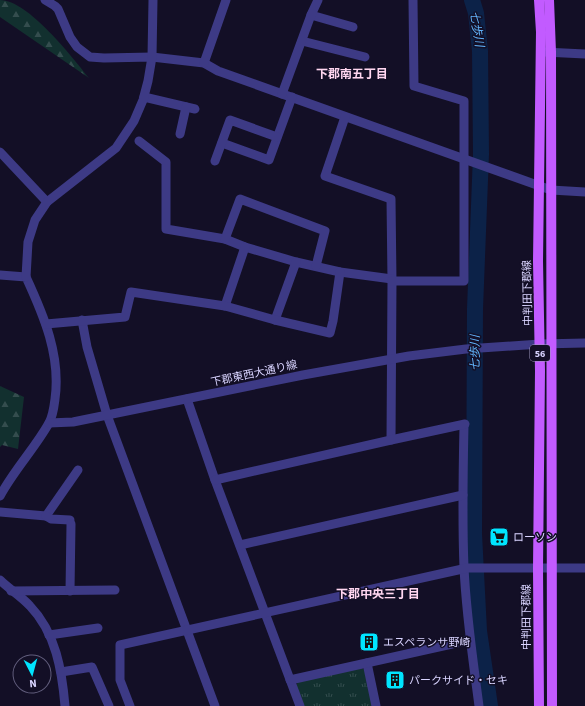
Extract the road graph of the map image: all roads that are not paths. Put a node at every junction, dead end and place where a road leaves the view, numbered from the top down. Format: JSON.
{"nodes":[{"id":1,"x":45,"y":0,"type":"edge"},
{"id":2,"x":153,"y":0,"type":"edge"},
{"id":3,"x":226,"y":0,"type":"edge"},
{"id":4,"x":318,"y":0,"type":"edge"},
{"id":5,"x":413,"y":0,"type":"edge"},
{"id":6,"x":539,"y":0,"type":"edge"},
{"id":7,"x":549,"y":0,"type":"edge"},
{"id":8,"x":311,"y":16,"type":"junction"},
{"id":9,"x":353,"y":28,"type":"dead end"},
{"id":10,"x":302,"y":41,"type":"junction"},
{"id":11,"x":540,"y":52,"type":"junction"},
{"id":12,"x":552,"y":52,"type":"junction"},
{"id":13,"x":585,"y":54,"type":"edge"},
{"id":14,"x":365,"y":56,"type":"dead end"},
{"id":15,"x":152,"y":58,"type":"junction"},
{"id":16,"x":204,"y":63,"type":"junction"},
{"id":17,"x":282,"y":94,"type":"junction"},
{"id":18,"x":144,"y":97,"type":"junction"},
{"id":19,"x":292,"y":97,"type":"junction"},
{"id":20,"x":345,"y":116,"type":"junction"},
{"id":21,"x":180,"y":134,"type":"dead end"},
{"id":22,"x":277,"y":137,"type":"junction"},
{"id":23,"x":139,"y":141,"type":"dead end"},
{"id":24,"x":222,"y":143,"type":"junction"},
{"id":25,"x":0,"y":152,"type":"edge"},
{"id":26,"x":467,"y":160,"type":"junction"},
{"id":27,"x":215,"y":161,"type":"dead end"},
{"id":28,"x":539,"y":186,"type":"junction"},
{"id":29,"x":551,"y":190,"type":"junction"},
{"id":30,"x":585,"y":192,"type":"edge"},
{"id":31,"x":47,"y":202,"type":"junction"},
{"id":32,"x":225,"y":239,"type":"junction"},
{"id":33,"x":245,"y":247,"type":"junction"},
{"id":34,"x":296,"y":262,"type":"junction"},
{"id":35,"x":316,"y":266,"type":"junction"},
{"id":36,"x":340,"y":272,"type":"junction"},
{"id":37,"x":0,"y":275,"type":"edge"},
{"id":38,"x":26,"y":277,"type":"junction"},
{"id":39,"x":392,"y":280,"type":"junction"},
{"id":40,"x":225,"y":306,"type":"junction"},
{"id":41,"x":82,"y":320,"type":"junction"},
{"id":42,"x":275,"y":320,"type":"junction"},
{"id":43,"x":46,"y":324,"type":"junction"},
{"id":44,"x":551,"y":343,"type":"junction"},
{"id":45,"x":540,"y":344,"type":"junction"},
{"id":46,"x":585,"y":344,"type":"edge"},
{"id":47,"x":391,"y":359,"type":"junction"},
{"id":48,"x":187,"y":399,"type":"junction"},
{"id":49,"x":107,"y":415,"type":"junction"},
{"id":50,"x":49,"y":423,"type":"junction"},
{"id":51,"x":391,"y":440,"type":"junction"},
{"id":52,"x":78,"y":470,"type":"dead end"},
{"id":53,"x":215,"y":480,"type":"junction"},
{"id":54,"x":463,"y":495,"type":"junction"},
{"id":55,"x":0,"y":496,"type":"edge"},
{"id":56,"x":0,"y":512,"type":"edge"},
{"id":57,"x":46,"y":516,"type":"junction"},
{"id":58,"x":240,"y":545,"type":"junction"},
{"id":59,"x":538,"y":568,"type":"junction"},
{"id":60,"x":585,"y":568,"type":"edge"},
{"id":61,"x":465,"y":569,"type":"junction"},
{"id":62,"x":552,"y":569,"type":"junction"},
{"id":63,"x":0,"y":580,"type":"edge"},
{"id":64,"x":115,"y":590,"type":"dead end"},
{"id":65,"x":11,"y":591,"type":"junction"},
{"id":66,"x":70,"y":591,"type":"junction"},
{"id":67,"x":266,"y":613,"type":"junction"},
{"id":68,"x":98,"y":628,"type":"dead end"},
{"id":69,"x":187,"y":631,"type":"junction"},
{"id":70,"x":49,"y":636,"type":"junction"},
{"id":71,"x":470,"y":640,"type":"junction"},
{"id":72,"x":367,"y":663,"type":"junction"},
{"id":73,"x":61,"y":672,"type":"junction"},
{"id":74,"x":290,"y":680,"type":"junction"},
{"id":75,"x":65,"y":706,"type":"edge"},
{"id":76,"x":109,"y":706,"type":"edge"},
{"id":77,"x":130,"y":706,"type":"edge"},
{"id":78,"x":215,"y":706,"type":"edge"},
{"id":79,"x":300,"y":706,"type":"edge"},
{"id":80,"x":376,"y":706,"type":"edge"},
{"id":81,"x":479,"y":706,"type":"edge"},
{"id":82,"x":538,"y":706,"type":"edge"},
{"id":83,"x":552,"y":706,"type":"edge"}],
"edges":[{"from":1,"to":15,"type":"street"},
{"from":2,"to":15,"type":"street"},
{"from":3,"to":16,"type":"street"},
{"from":4,"to":8,"type":"street"},
{"from":5,"to":26,"type":"street"},
{"from":6,"to":11,"type":"main road","name":"中判田下郡線","number":"56"},
{"from":7,"to":12,"type":"main road","number":"56"},
{"from":8,"to":9,"type":"street"},
{"from":8,"to":10,"type":"street"},
{"from":10,"to":14,"type":"street"},
{"from":10,"to":17,"type":"street"},
{"from":11,"to":12,"type":"street"},
{"from":11,"to":28,"type":"main road","name":"中判田下郡線","number":"56"},
{"from":12,"to":13,"type":"street"},
{"from":12,"to":29,"type":"main road","number":"56"},
{"from":15,"to":16,"type":"street"},
{"from":15,"to":18,"type":"street"},
{"from":16,"to":17,"type":"street"},
{"from":17,"to":19,"type":"street"},
{"from":18,"to":21,"type":"street"},
{"from":18,"to":31,"type":"street"},
{"from":19,"to":20,"type":"street"},
{"from":19,"to":22,"type":"street"},
{"from":20,"to":26,"type":"street"},
{"from":20,"to":39,"type":"street"},
{"from":22,"to":24,"type":"street"},
{"from":22,"to":24,"type":"street"},
{"from":23,"to":32,"type":"street"},
{"from":24,"to":27,"type":"street"},
{"from":25,"to":31,"type":"street"},
{"from":26,"to":28,"type":"street"},
{"from":26,"to":39,"type":"street"},
{"from":28,"to":29,"type":"street"},
{"from":28,"to":45,"type":"main road","name":"中判田下郡線","number":"56"},
{"from":29,"to":30,"type":"street"},
{"from":29,"to":44,"type":"main road","number":"56"},
{"from":31,"to":38,"type":"street"},
{"from":32,"to":33,"type":"street"},
{"from":32,"to":35,"type":"street"},
{"from":33,"to":34,"type":"street"},
{"from":33,"to":40,"type":"street"},
{"from":34,"to":35,"type":"street"},
{"from":34,"to":42,"type":"street"},
{"from":35,"to":36,"type":"street"},
{"from":36,"to":39,"type":"street"},
{"from":36,"to":42,"type":"street"},
{"from":37,"to":38,"type":"street"},
{"from":38,"to":43,"type":"street"},
{"from":39,"to":47,"type":"street"},
{"from":40,"to":41,"type":"street"},
{"from":40,"to":42,"type":"street"},
{"from":41,"to":43,"type":"street"},
{"from":41,"to":49,"type":"street"},
{"from":43,"to":50,"type":"street"},
{"from":44,"to":45,"type":"street"},
{"from":44,"to":46,"type":"street"},
{"from":44,"to":62,"type":"main road","number":"56"},
{"from":45,"to":47,"type":"street","name":"下郡東西大通り線"},
{"from":45,"to":59,"type":"main road","name":"中判田下郡線","number":"56"},
{"from":47,"to":48,"type":"street","name":"下郡東西大通り線"},
{"from":47,"to":51,"type":"street"},
{"from":48,"to":49,"type":"street","name":"下郡東西大通り線"},
{"from":48,"to":53,"type":"street"},
{"from":49,"to":50,"type":"street","name":"下郡東西大通り線"},
{"from":49,"to":69,"type":"street"},
{"from":50,"to":55,"type":"street"},
{"from":51,"to":53,"type":"street"},
{"from":51,"to":54,"type":"street"},
{"from":52,"to":57,"type":"street"},
{"from":53,"to":58,"type":"street"},
{"from":54,"to":58,"type":"street"},
{"from":54,"to":61,"type":"street"},
{"from":56,"to":57,"type":"street"},
{"from":57,"to":66,"type":"street"},
{"from":58,"to":67,"type":"street"},
{"from":59,"to":61,"type":"street"},
{"from":59,"to":62,"type":"street"},
{"from":59,"to":82,"type":"main road","name":"中判田下郡線","number":"56"},
{"from":60,"to":62,"type":"street"},
{"from":61,"to":67,"type":"street"},
{"from":61,"to":71,"type":"street"},
{"from":62,"to":83,"type":"main road","number":"56"},
{"from":63,"to":65,"type":"street"},
{"from":64,"to":66,"type":"street"},
{"from":65,"to":66,"type":"street"},
{"from":65,"to":70,"type":"street"},
{"from":67,"to":69,"type":"street"},
{"from":67,"to":74,"type":"street"},
{"from":68,"to":70,"type":"street"},
{"from":69,"to":77,"type":"street"},
{"from":69,"to":78,"type":"street"},
{"from":70,"to":73,"type":"street"},
{"from":71,"to":72,"type":"street"},
{"from":71,"to":81,"type":"street"},
{"from":72,"to":74,"type":"street"},
{"from":72,"to":80,"type":"street"},
{"from":73,"to":75,"type":"street"},
{"from":73,"to":76,"type":"street"},
{"from":74,"to":79,"type":"street"}]}
